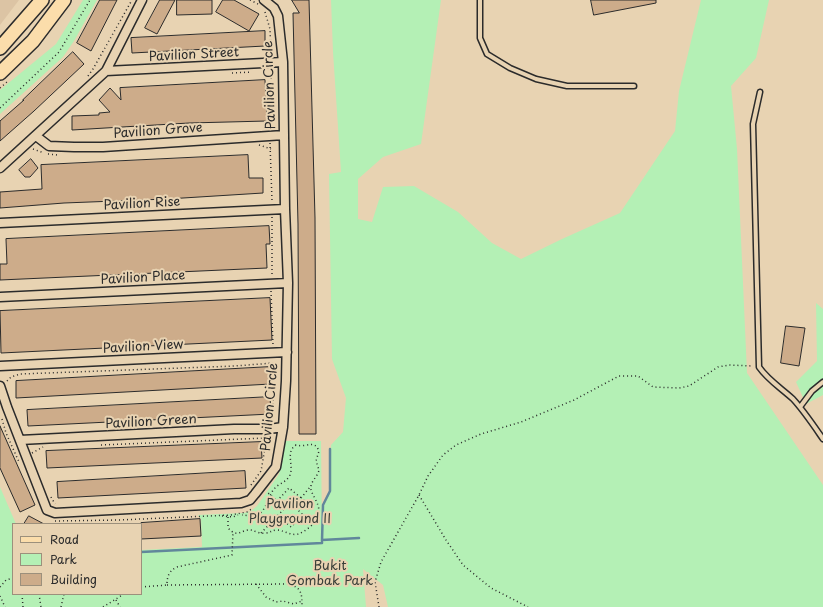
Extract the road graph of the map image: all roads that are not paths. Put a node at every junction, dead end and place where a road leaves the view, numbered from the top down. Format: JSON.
{"nodes":[{"id":1,"x":42,"y":0,"type":"edge"},
{"id":2,"x":64,"y":0,"type":"edge"},
{"id":3,"x":142,"y":0,"type":"edge"},
{"id":4,"x":480,"y":0,"type":"edge"},
{"id":5,"x":263,"y":3,"type":"edge"},
{"id":6,"x":0,"y":48,"type":"edge"},
{"id":7,"x":283,"y":62,"type":"junction"},
{"id":8,"x":106,"y":71,"type":"junction"},
{"id":9,"x":0,"y":73,"type":"edge"},
{"id":10,"x":634,"y":86,"type":"dead end"},
{"id":11,"x":760,"y":92,"type":"dead end"},
{"id":12,"x":284,"y":135,"type":"junction"},
{"id":13,"x":36,"y":136,"type":"junction"},
{"id":14,"x":0,"y":168,"type":"edge"},
{"id":15,"x":285,"y":209,"type":"junction"},
{"id":16,"x":0,"y":222,"type":"edge"},
{"id":17,"x":288,"y":282,"type":"junction"},
{"id":18,"x":0,"y":297,"type":"edge"},
{"id":19,"x":287,"y":352,"type":"junction"},
{"id":20,"x":0,"y":366,"type":"edge"},
{"id":21,"x":823,"y":382,"type":"edge"},
{"id":22,"x":2,"y":384,"type":"edge"},
{"id":23,"x":800,"y":407,"type":"junction"},
{"id":24,"x":2,"y":409,"type":"edge"},
{"id":25,"x":283,"y":427,"type":"junction"},
{"id":26,"x":823,"y":439,"type":"edge"},
{"id":27,"x":20,"y":440,"type":"junction"}],
"edges":[{"from":1,"to":6,"type":"main road"},
{"from":2,"to":9,"type":"main road"},
{"from":3,"to":8,"type":"street"},
{"from":4,"to":10,"type":"lane"},
{"from":5,"to":7,"type":"street","name":"Pavilion Circle"},
{"from":7,"to":8,"type":"street","name":"Pavilion Street"},
{"from":7,"to":12,"type":"street","name":"Pavilion Circle"},
{"from":8,"to":13,"type":"street"},
{"from":11,"to":23,"type":"lane"},
{"from":12,"to":13,"type":"street","name":"Pavilion Grove"},
{"from":12,"to":15,"type":"street","name":"Pavilion Circle"},
{"from":13,"to":14,"type":"street"},
{"from":15,"to":16,"type":"street","name":"Pavilion Rise"},
{"from":15,"to":17,"type":"street","name":"Pavilion Circle"},
{"from":17,"to":18,"type":"street","name":"Pavilion Place"},
{"from":17,"to":19,"type":"street","name":"Pavilion Circle"},
{"from":19,"to":20,"type":"street","name":"Pavilion View"},
{"from":19,"to":25,"type":"street","name":"Pavilion Circle"},
{"from":21,"to":23,"type":"lane"},
{"from":22,"to":24,"type":"street","name":"Pavilion Circle"},
{"from":23,"to":26,"type":"lane"},
{"from":24,"to":27,"type":"street","name":"Pavilion Circle"},
{"from":25,"to":27,"type":"street","name":"Pavilion Green"},
{"from":25,"to":27,"type":"street","name":"Pavilion Circle"}]}
